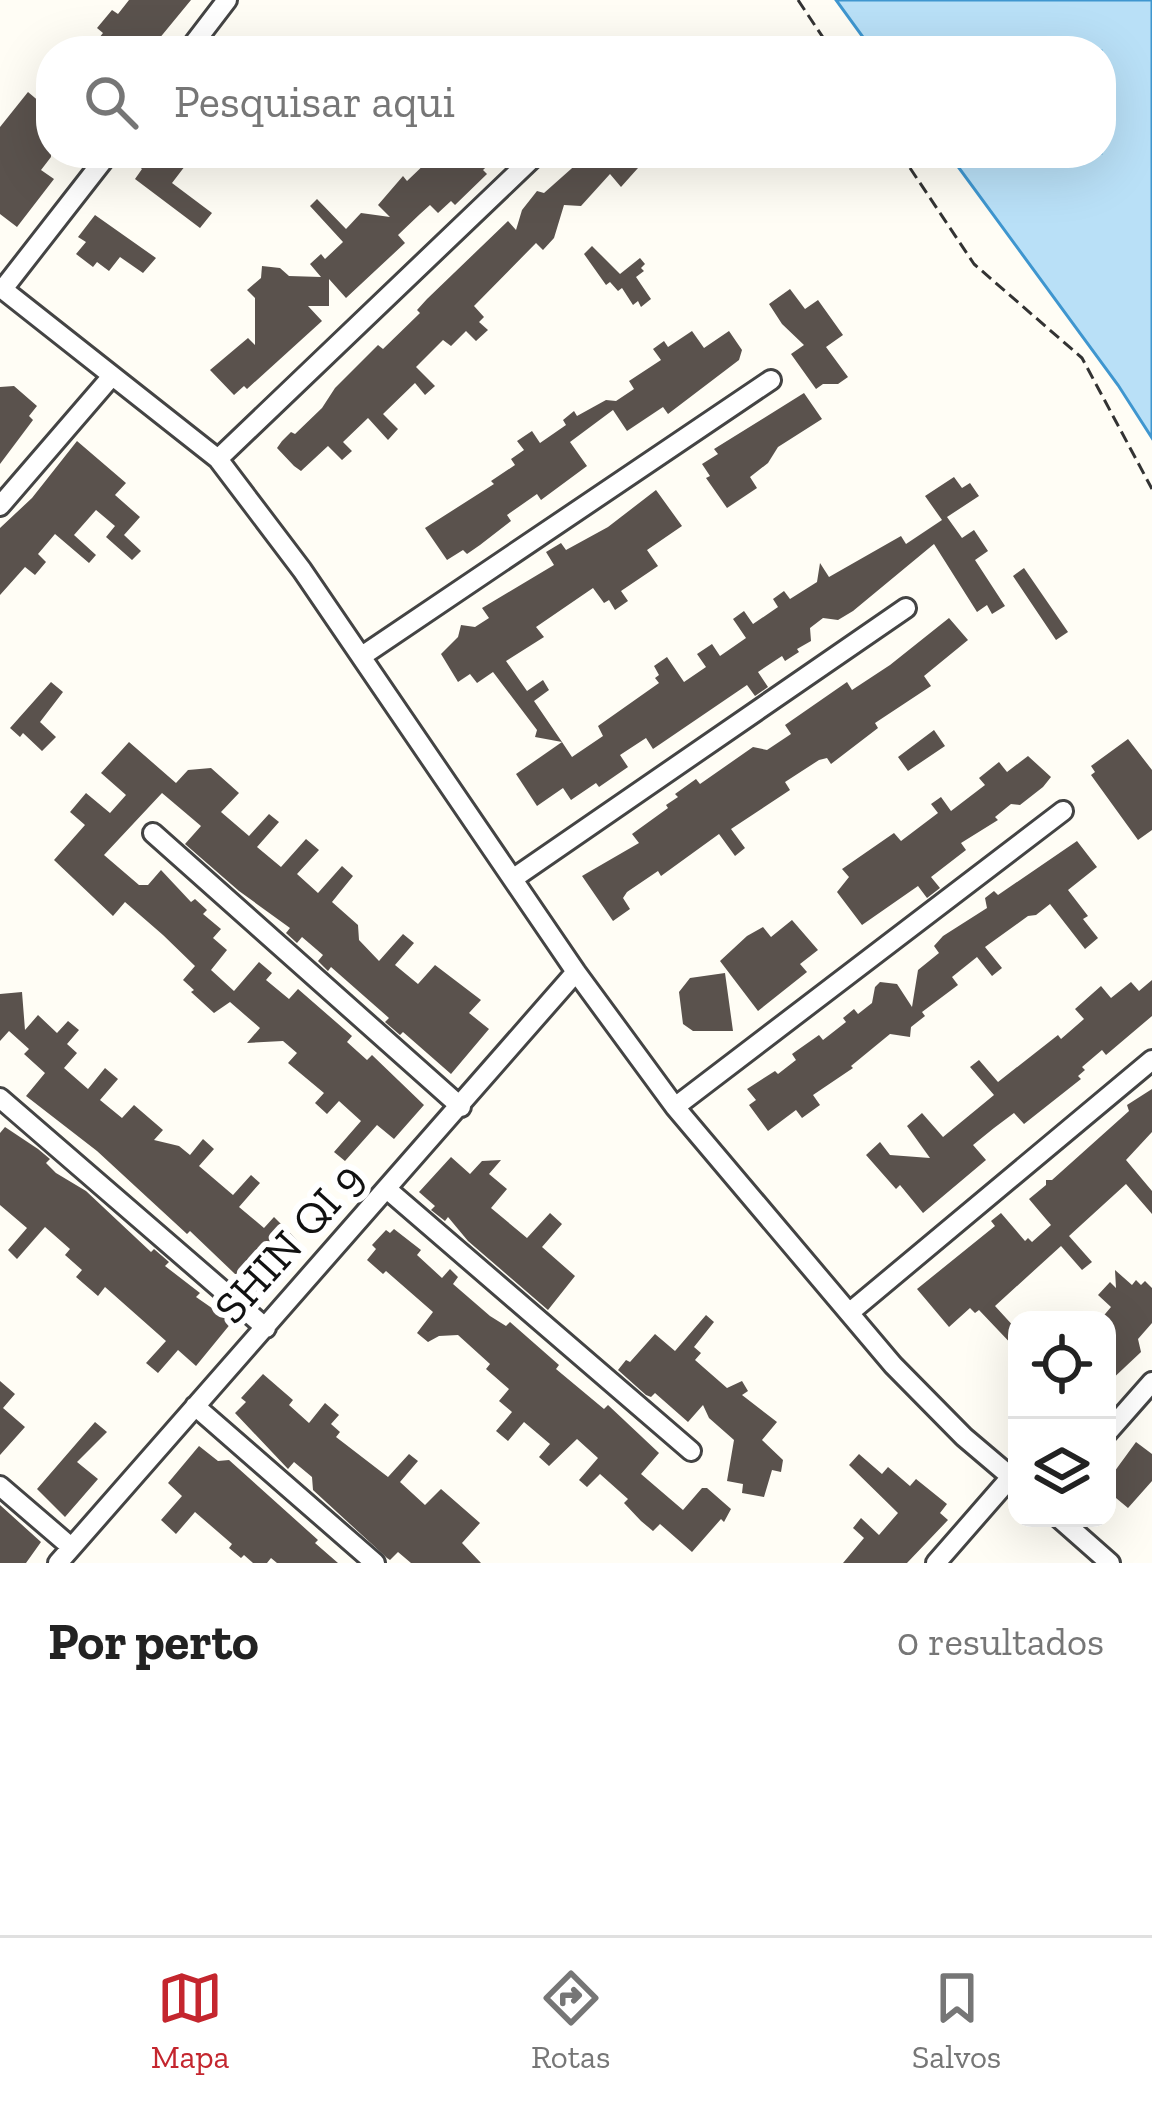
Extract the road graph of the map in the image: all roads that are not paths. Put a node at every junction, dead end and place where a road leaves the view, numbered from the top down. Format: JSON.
{"nodes":[{"id":1,"x":227,"y":0,"type":"edge"},
{"id":2,"x":199,"y":36,"type":"edge"},
{"id":3,"x":97,"y":168,"type":"edge"},
{"id":4,"x":522,"y":168,"type":"edge"},
{"id":5,"x":2,"y":288,"type":"edge"},
{"id":6,"x":112,"y":376,"type":"junction"},
{"id":7,"x":771,"y":380,"type":"dead end"},
{"id":8,"x":218,"y":459,"type":"junction"},
{"id":9,"x":0,"y":506,"type":"edge"},
{"id":10,"x":906,"y":608,"type":"dead end"},
{"id":11,"x":362,"y":656,"type":"junction"},
{"id":12,"x":1063,"y":811,"type":"dead end"},
{"id":13,"x":153,"y":833,"type":"dead end"},
{"id":14,"x":514,"y":878,"type":"junction"},
{"id":15,"x":576,"y":972,"type":"junction"},
{"id":16,"x":1152,"y":1060,"type":"edge"},
{"id":17,"x":0,"y":1097,"type":"edge"},
{"id":18,"x":461,"y":1107,"type":"junction"},
{"id":19,"x":675,"y":1107,"type":"junction"},
{"id":20,"x":388,"y":1190,"type":"junction"},
{"id":21,"x":849,"y":1313,"type":"junction"},
{"id":22,"x":266,"y":1328,"type":"junction"},
{"id":23,"x":1152,"y":1382,"type":"edge"},
{"id":24,"x":195,"y":1406,"type":"junction"},
{"id":25,"x":1116,"y":1422,"type":"edge"},
{"id":26,"x":691,"y":1450,"type":"dead end"},
{"id":27,"x":1008,"y":1475,"type":"edge"},
{"id":28,"x":0,"y":1486,"type":"edge"},
{"id":29,"x":1008,"y":1486,"type":"edge"},
{"id":30,"x":1069,"y":1527,"type":"edge"},
{"id":31,"x":65,"y":1555,"type":"edge"},
{"id":32,"x":375,"y":1563,"type":"edge"},
{"id":33,"x":936,"y":1563,"type":"edge"},
{"id":34,"x":1110,"y":1563,"type":"edge"}],
"edges":[{"from":1,"to":2,"type":"street"},
{"from":3,"to":5,"type":"street"},
{"from":4,"to":8,"type":"street"},
{"from":5,"to":6,"type":"street"},
{"from":6,"to":8,"type":"street"},
{"from":6,"to":9,"type":"street"},
{"from":7,"to":11,"type":"street"},
{"from":8,"to":11,"type":"street"},
{"from":10,"to":14,"type":"street"},
{"from":11,"to":14,"type":"street"},
{"from":12,"to":19,"type":"street"},
{"from":13,"to":18,"type":"street"},
{"from":14,"to":15,"type":"street"},
{"from":15,"to":18,"type":"street","name":"SHIN QI 9"},
{"from":15,"to":19,"type":"street"},
{"from":16,"to":21,"type":"street"},
{"from":17,"to":22,"type":"street"},
{"from":18,"to":20,"type":"street","name":"SHIN QI 9"},
{"from":19,"to":21,"type":"street"},
{"from":20,"to":22,"type":"street","name":"SHIN QI 9"},
{"from":20,"to":26,"type":"street"},
{"from":21,"to":27,"type":"street"},
{"from":22,"to":24,"type":"street","name":"SHIN QI 9"},
{"from":23,"to":25,"type":"street"},
{"from":24,"to":31,"type":"street","name":"SHIN QI 9"},
{"from":24,"to":32,"type":"street"},
{"from":28,"to":31,"type":"street"},
{"from":29,"to":33,"type":"street"},
{"from":30,"to":34,"type":"street"}]}
